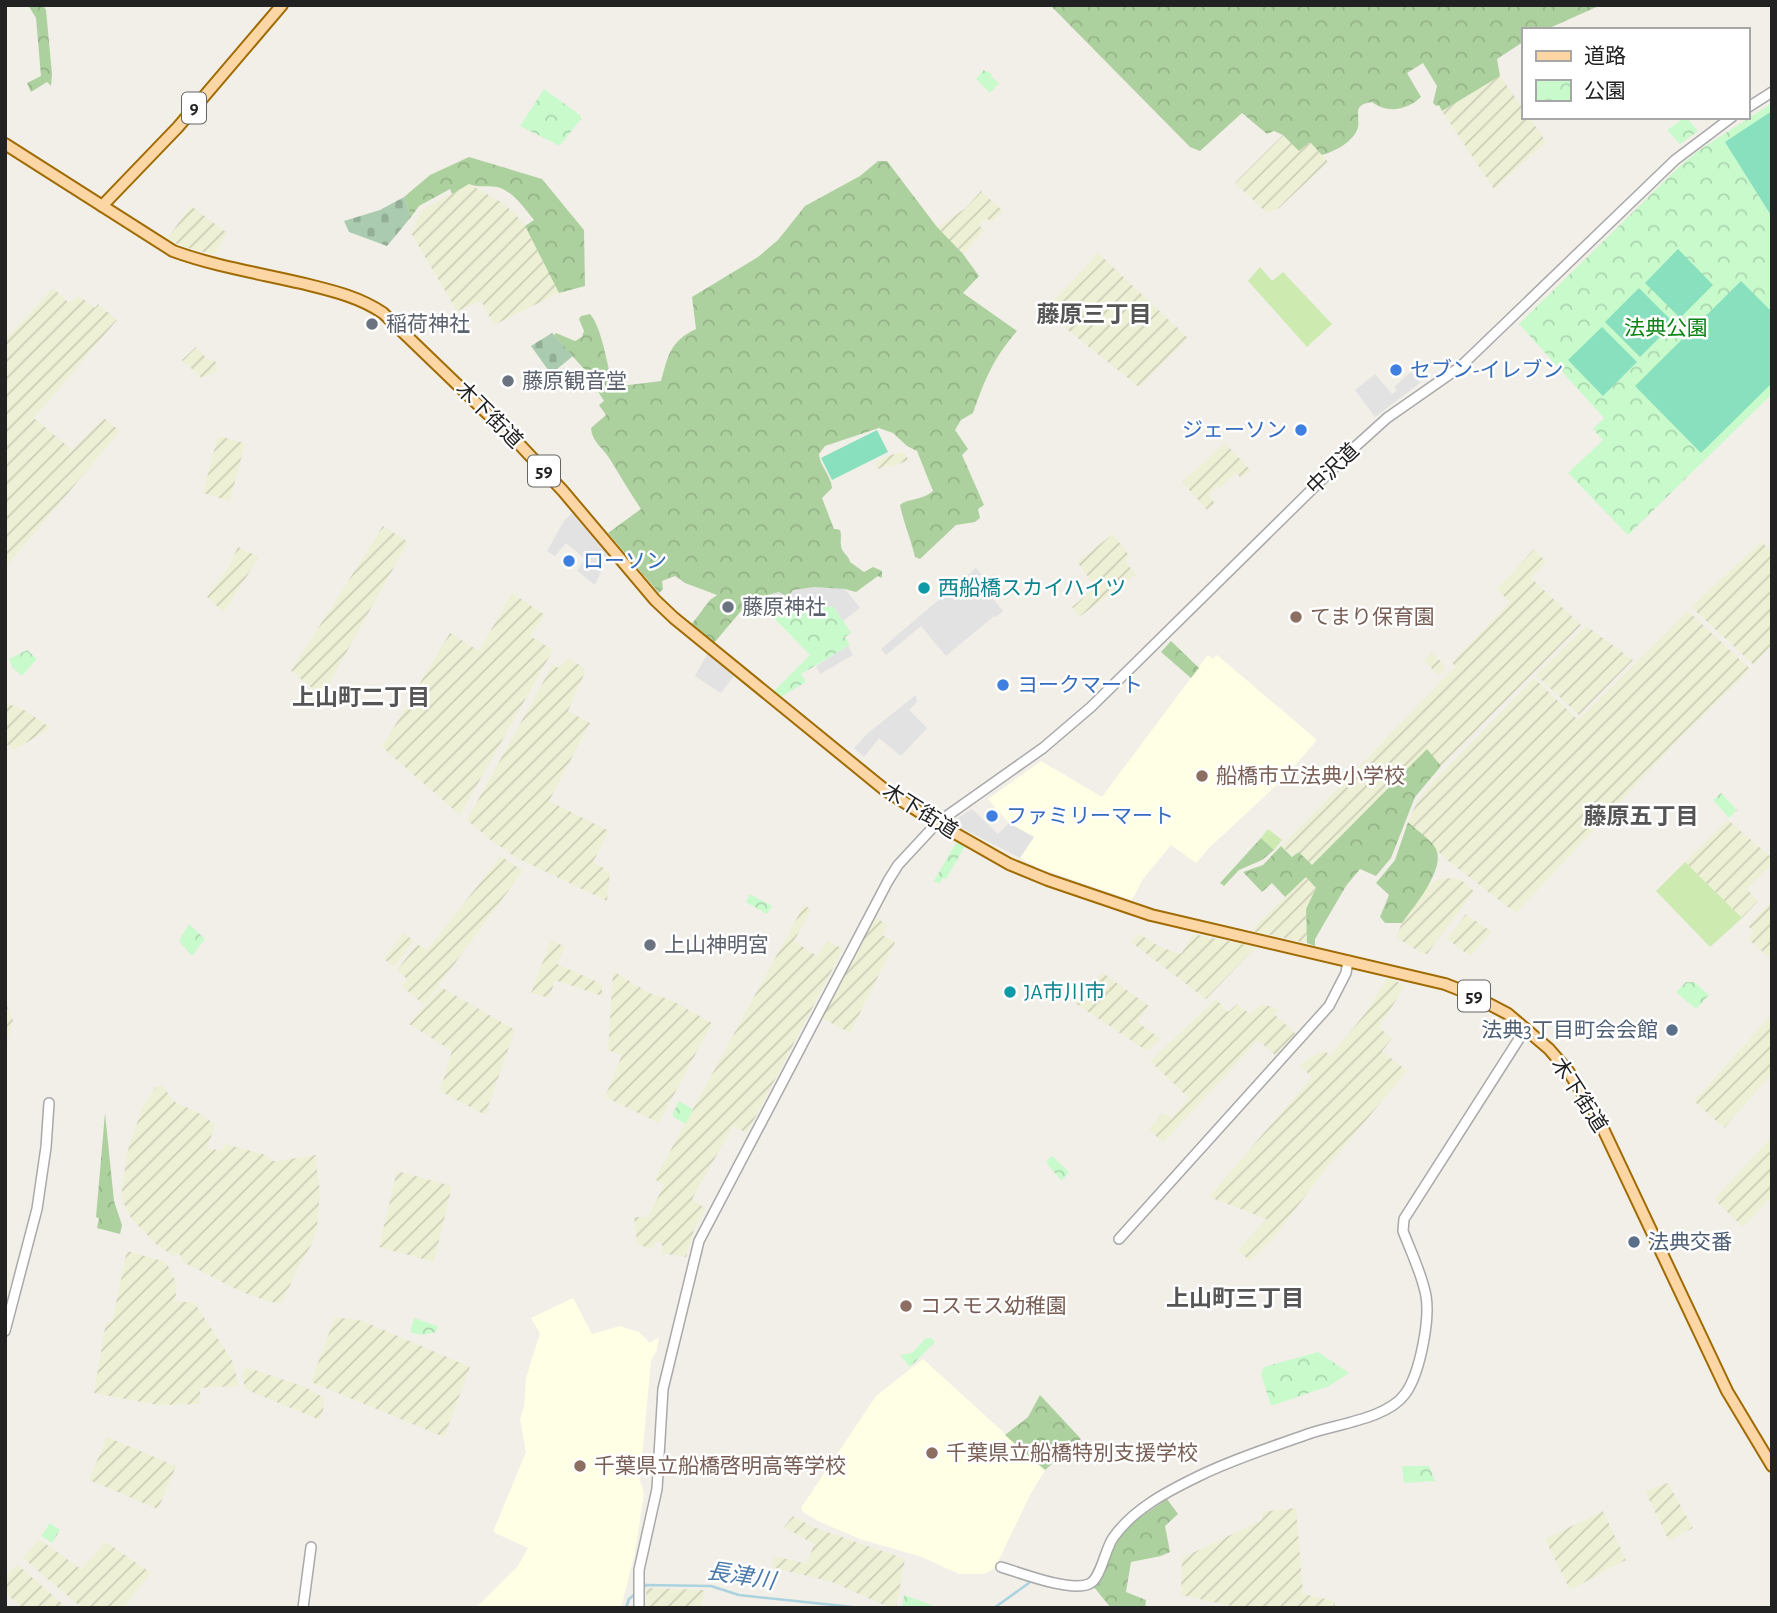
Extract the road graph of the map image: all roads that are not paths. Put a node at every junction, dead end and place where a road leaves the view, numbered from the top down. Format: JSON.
{"nodes":[{"id":1,"x":282,"y":5,"type":"edge"},
{"id":2,"x":1772,"y":92,"type":"edge"},
{"id":3,"x":1749,"y":107,"type":"edge"},
{"id":4,"x":1729,"y":119,"type":"edge"},
{"id":5,"x":5,"y":144,"type":"edge"},
{"id":6,"x":102,"y":206,"type":"junction"},
{"id":7,"x":937,"y":823,"type":"junction"},
{"id":8,"x":1348,"y":961,"type":"junction"},
{"id":9,"x":1526,"y":1028,"type":"junction"},
{"id":10,"x":50,"y":1103,"type":"dead end"},
{"id":11,"x":1119,"y":1239,"type":"dead end"},
{"id":12,"x":5,"y":1331,"type":"edge"},
{"id":13,"x":1772,"y":1466,"type":"edge"},
{"id":14,"x":311,"y":1547,"type":"dead end"},
{"id":15,"x":1001,"y":1567,"type":"dead end"},
{"id":16,"x":303,"y":1608,"type":"edge"},
{"id":17,"x":639,"y":1608,"type":"edge"}],
"edges":[{"from":1,"to":6,"type":"main road","number":"9"},
{"from":2,"to":3,"type":"street"},
{"from":4,"to":7,"type":"street","name":"中沢道"},
{"from":5,"to":6,"type":"main road","name":"木下街道"},
{"from":6,"to":7,"type":"main road","name":"木下街道","number":"59"},
{"from":7,"to":8,"type":"main road","name":"木下街道","number":"59"},
{"from":7,"to":17,"type":"street","name":"中沢道"},
{"from":8,"to":9,"type":"main road","name":"木下街道","number":"59"},
{"from":8,"to":11,"type":"street"},
{"from":9,"to":13,"type":"main road","name":"木下街道","number":"59"},
{"from":9,"to":15,"type":"street"},
{"from":10,"to":12,"type":"street"},
{"from":14,"to":16,"type":"street"}]}
